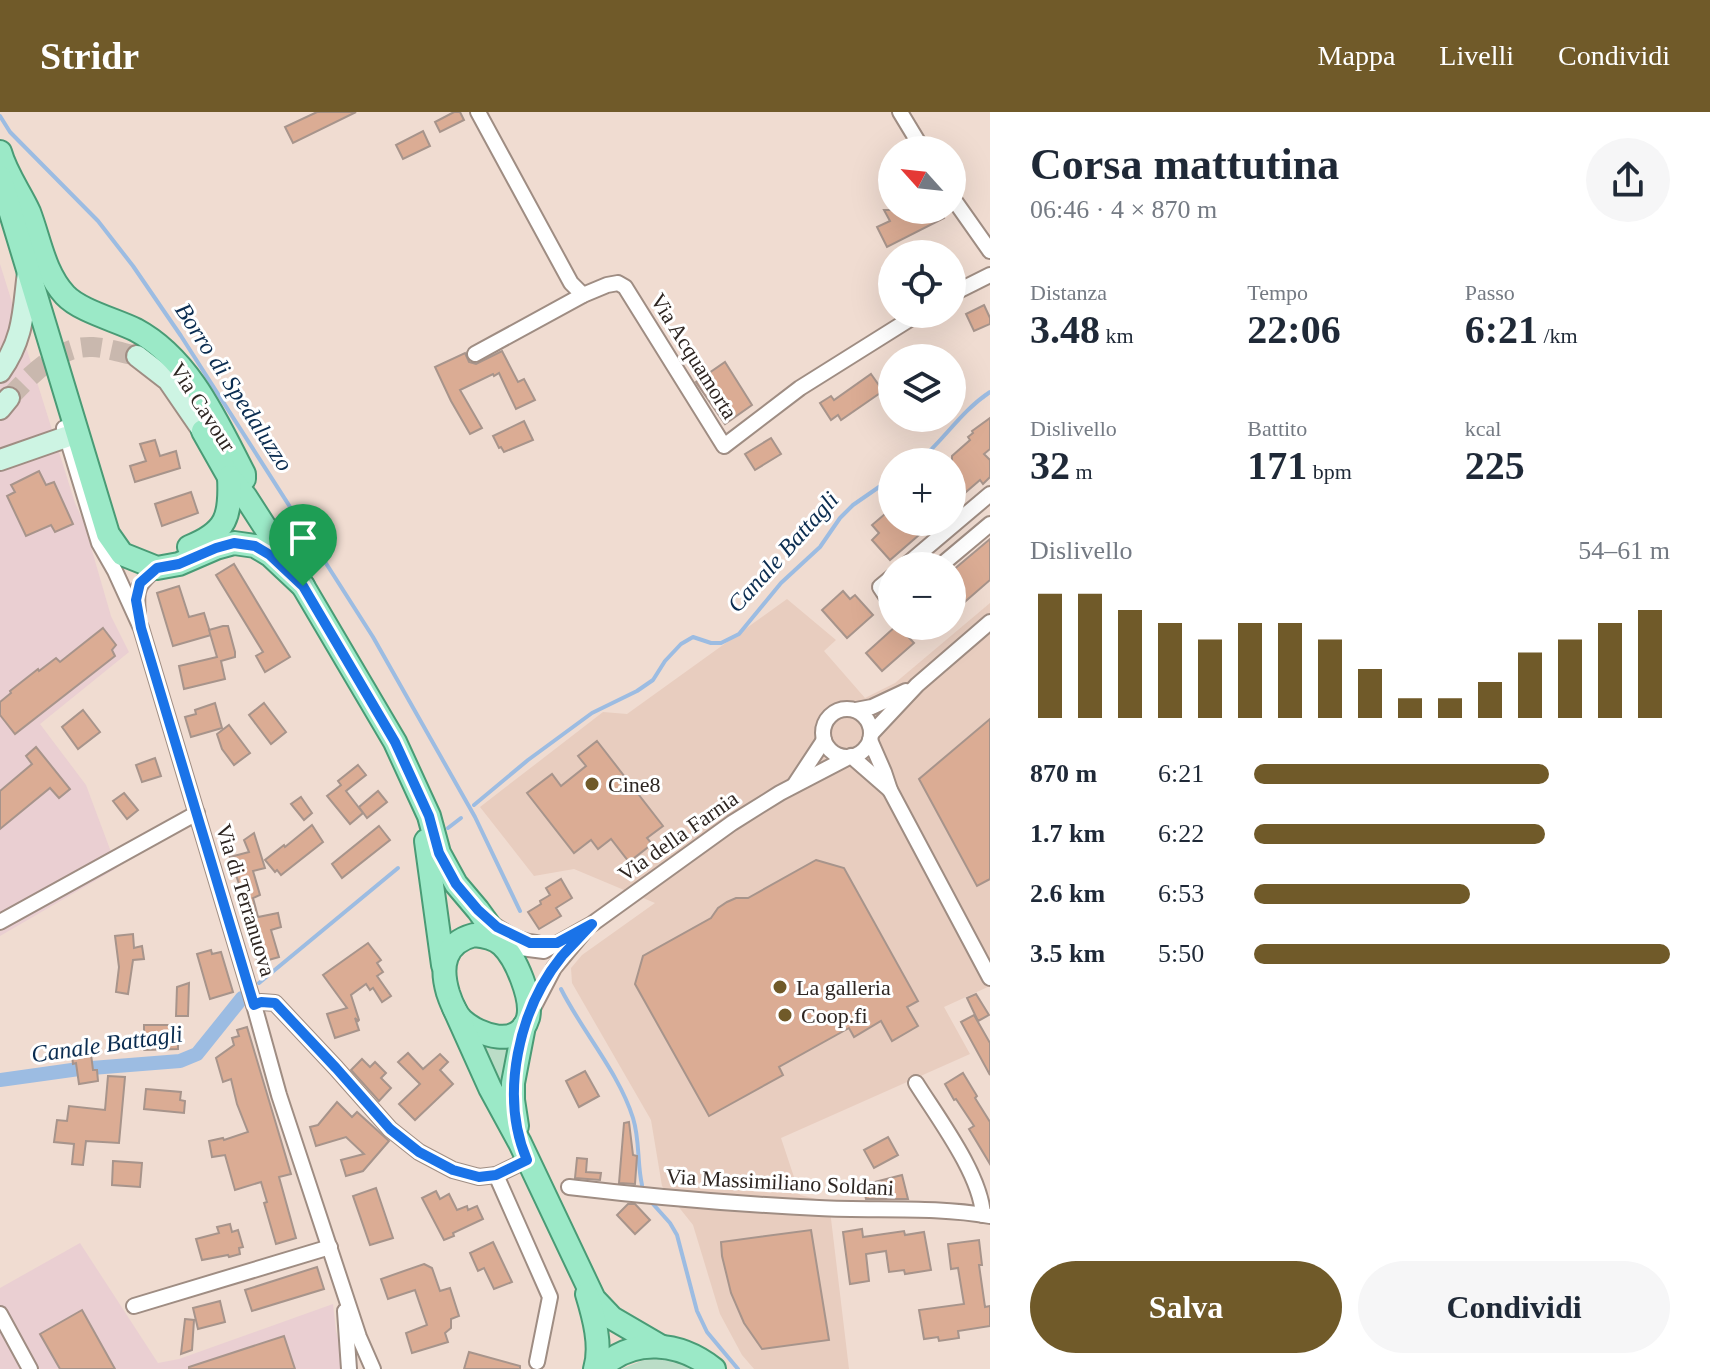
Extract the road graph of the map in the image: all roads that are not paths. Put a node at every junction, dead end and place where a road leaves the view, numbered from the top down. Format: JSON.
{"nodes":[{"id":1,"x":478,"y":112,"type":"edge"},
{"id":2,"x":900,"y":112,"type":"edge"},
{"id":3,"x":915,"y":136,"type":"edge"},
{"id":4,"x":1,"y":164,"type":"edge"},
{"id":5,"x":966,"y":217,"type":"edge"},
{"id":6,"x":990,"y":251,"type":"edge"},
{"id":7,"x":28,"y":272,"type":"junction"},
{"id":8,"x":990,"y":275,"type":"edge"},
{"id":9,"x":966,"y":287,"type":"edge"},
{"id":10,"x":583,"y":295,"type":"junction"},
{"id":11,"x":42,"y":322,"type":"junction"},
{"id":12,"x":896,"y":328,"type":"edge"},
{"id":13,"x":475,"y":354,"type":"dead end"},
{"id":14,"x":137,"y":356,"type":"tunnel mouth"},
{"id":15,"x":0,"y":372,"type":"edge"},
{"id":16,"x":203,"y":431,"type":"joint"},
{"id":17,"x":66,"y":437,"type":"junction"},
{"id":18,"x":0,"y":460,"type":"edge"},
{"id":19,"x":229,"y":477,"type":"junction"},
{"id":20,"x":990,"y":494,"type":"edge"},
{"id":21,"x":245,"y":496,"type":"junction"},
{"id":22,"x":990,"y":524,"type":"edge"},
{"id":23,"x":922,"y":552,"type":"edge"},
{"id":24,"x":957,"y":552,"type":"edge"},
{"id":25,"x":157,"y":568,"type":"junction"},
{"id":26,"x":303,"y":586,"type":"junction"},
{"id":27,"x":990,"y":622,"type":"edge"},
{"id":28,"x":141,"y":628,"type":"junction"},
{"id":29,"x":917,"y":685,"type":"junction"},
{"id":30,"x":856,"y":710,"type":"junction"},
{"id":31,"x":870,"y":737,"type":"junction"},
{"id":32,"x":824,"y":740,"type":"junction"},
{"id":33,"x":851,"y":756,"type":"junction"},
{"id":34,"x":410,"y":773,"type":"junction"},
{"id":35,"x":792,"y":787,"type":"junction"},
{"id":36,"x":890,"y":790,"type":"junction"},
{"id":37,"x":197,"y":813,"type":"junction"},
{"id":38,"x":478,"y":910,"type":"junction"},
{"id":39,"x":0,"y":922,"type":"edge"},
{"id":40,"x":592,"y":924,"type":"junction"},
{"id":41,"x":557,"y":943,"type":"junction"},
{"id":42,"x":504,"y":946,"type":"junction"},
{"id":43,"x":444,"y":974,"type":"junction"},
{"id":44,"x":990,"y":978,"type":"edge"},
{"id":45,"x":254,"y":1005,"type":"junction"},
{"id":46,"x":454,"y":1008,"type":"junction"},
{"id":47,"x":526,"y":1023,"type":"junction"},
{"id":48,"x":916,"y":1083,"type":"dead end"},
{"id":49,"x":523,"y":1151,"type":"junction"},
{"id":50,"x":496,"y":1175,"type":"junction"},
{"id":51,"x":569,"y":1187,"type":"dead end"},
{"id":52,"x":987,"y":1216,"type":"edge"},
{"id":53,"x":330,"y":1247,"type":"junction"},
{"id":54,"x":582,"y":1274,"type":"junction"},
{"id":55,"x":339,"y":1275,"type":"junction"},
{"id":56,"x":134,"y":1306,"type":"dead end"},
{"id":57,"x":0,"y":1314,"type":"edge"},
{"id":58,"x":660,"y":1346,"type":"junction"},
{"id":59,"x":537,"y":1362,"type":"dead end"},
{"id":60,"x":30,"y":1369,"type":"edge"},
{"id":61,"x":349,"y":1369,"type":"edge"},
{"id":62,"x":373,"y":1369,"type":"edge"},
{"id":63,"x":597,"y":1369,"type":"edge"},
{"id":64,"x":714,"y":1369,"type":"edge"}],
"edges":[{"from":1,"to":10,"type":"street"},
{"from":2,"to":3,"type":"street"},
{"from":4,"to":7,"type":"main road"},
{"from":4,"to":19,"type":"main road"},
{"from":4,"to":21,"type":"main road","name":"Via Cavour"},
{"from":5,"to":6,"type":"street"},
{"from":7,"to":11,"type":"main road"},
{"from":7,"to":15,"type":"street"},
{"from":8,"to":9,"type":"street"},
{"from":10,"to":12,"type":"street","name":"Via Acquamorta"},
{"from":10,"to":13,"type":"street","name":"Via Acquamorta"},
{"from":11,"to":17,"type":"street","name":"Via di Terranuova"},
{"from":11,"to":25,"type":"main road"},
{"from":14,"to":16,"type":"street"},
{"from":16,"to":19,"type":"main road","name":"Via Cavour"},
{"from":17,"to":18,"type":"street"},
{"from":17,"to":28,"type":"street","name":"Via di Terranuova"},
{"from":19,"to":21,"type":"main road","name":"Via Cavour"},
{"from":20,"to":23,"type":"street"},
{"from":21,"to":26,"type":"main road","name":"Via Cavour"},
{"from":22,"to":24,"type":"street"},
{"from":25,"to":26,"type":"main road"},
{"from":25,"to":28,"type":"street","name":"Via di Terranuova"},
{"from":26,"to":34,"type":"main road","name":"Via Cavour"},
{"from":27,"to":29,"type":"street","name":"Via della Farnia"},
{"from":28,"to":37,"type":"street","name":"Via di Terranuova"},
{"from":29,"to":30,"type":"street","name":"Via della Farnia"},
{"from":29,"to":31,"type":"street","name":"Via della Farnia"},
{"from":30,"to":31,"type":"street"},
{"from":30,"to":32,"type":"street","name":"Via della Farnia"},
{"from":31,"to":33,"type":"street","name":"Via della Farnia"},
{"from":31,"to":36,"type":"street"},
{"from":32,"to":33,"type":"street"},
{"from":32,"to":35,"type":"street","name":"Via della Farnia"},
{"from":33,"to":35,"type":"street","name":"Via della Farnia"},
{"from":33,"to":36,"type":"street"},
{"from":34,"to":38,"type":"main road","name":"Via Cavour"},
{"from":34,"to":43,"type":"main road","name":"Via Cavour"},
{"from":35,"to":40,"type":"street","name":"Via della Farnia"},
{"from":36,"to":44,"type":"street"},
{"from":37,"to":39,"type":"street"},
{"from":37,"to":45,"type":"street","name":"Via di Terranuova"},
{"from":38,"to":41,"type":"street"},
{"from":38,"to":42,"type":"main road","name":"Via Cavour"},
{"from":40,"to":41,"type":"street","name":"Via della Farnia"},
{"from":40,"to":47,"type":"street","name":"Via della Farnia"},
{"from":41,"to":42,"type":"street","name":"Via della Farnia"},
{"from":42,"to":43,"type":"main road"},
{"from":42,"to":47,"type":"main road","name":"Via Cavour"},
{"from":43,"to":46,"type":"main road","name":"Via Cavour"},
{"from":45,"to":50,"type":"street"},
{"from":45,"to":53,"type":"street","name":"Via di Terranuova"},
{"from":46,"to":47,"type":"main road"},
{"from":46,"to":49,"type":"main road","name":"Via Cavour"},
{"from":47,"to":49,"type":"main road","name":"Via Cavour"},
{"from":48,"to":52,"type":"street"},
{"from":49,"to":50,"type":"street"},
{"from":49,"to":54,"type":"main road","name":"Via Cavour"},
{"from":50,"to":59,"type":"street"},
{"from":51,"to":52,"type":"street","name":"Via Massimiliano Soldani"},
{"from":53,"to":55,"type":"street","name":"Via di Terranuova"},
{"from":53,"to":56,"type":"street"},
{"from":54,"to":58,"type":"main road","name":"Via Cavour"},
{"from":54,"to":63,"type":"main road","name":"Via Cavour"},
{"from":55,"to":61,"type":"street","name":"Via di Terranuova"},
{"from":55,"to":62,"type":"street","name":"Via di Terranuova"},
{"from":57,"to":60,"type":"street"},
{"from":58,"to":63,"type":"main road"},
{"from":58,"to":64,"type":"main road"}]}
